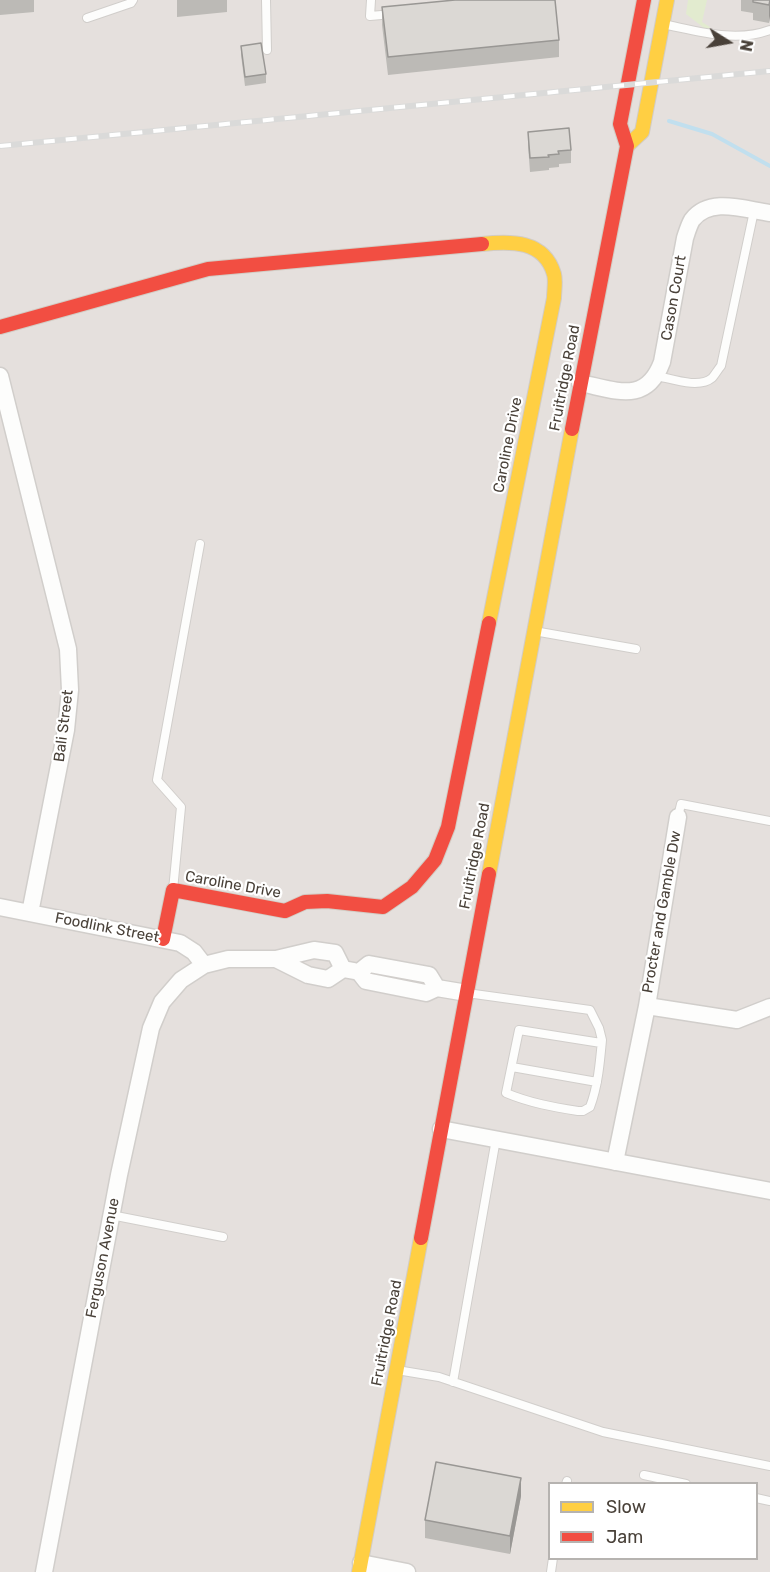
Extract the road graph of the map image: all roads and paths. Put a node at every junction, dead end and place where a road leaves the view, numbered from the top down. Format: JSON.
{"nodes":[{"id":1,"x":133,"y":0,"type":"edge"},
{"id":2,"x":266,"y":0,"type":"edge"},
{"id":3,"x":371,"y":0,"type":"edge"},
{"id":4,"x":667,"y":0,"type":"edge"},
{"id":5,"x":641,"y":2,"type":"edge"},
{"id":6,"x":405,"y":13,"type":"edge"},
{"id":7,"x":87,"y":18,"type":"dead end"},
{"id":8,"x":663,"y":24,"type":"junction"},
{"id":9,"x":770,"y":30,"type":"edge"},
{"id":10,"x":267,"y":50,"type":"dead end"},
{"id":11,"x":627,"y":146,"type":"junction"},
{"id":12,"x":762,"y":212,"type":"edge"},
{"id":13,"x":0,"y":327,"type":"edge"},
{"id":14,"x":0,"y":376,"type":"edge"},
{"id":15,"x":657,"y":376,"type":"junction"},
{"id":16,"x":580,"y":383,"type":"junction"},
{"id":17,"x":7,"y":435,"type":"edge"},
{"id":18,"x":200,"y":544,"type":"dead end"},
{"id":19,"x":534,"y":631,"type":"junction"},
{"id":20,"x":636,"y":649,"type":"dead end"},
{"id":21,"x":678,"y":817,"type":"joint"},
{"id":22,"x":770,"y":821,"type":"edge"},
{"id":23,"x":173,"y":890,"type":"junction"},
{"id":24,"x":0,"y":907,"type":"edge"},
{"id":25,"x":30,"y":913,"type":"junction"},
{"id":26,"x":164,"y":939,"type":"junction"},
{"id":27,"x":276,"y":959,"type":"junction"},
{"id":28,"x":204,"y":965,"type":"junction"},
{"id":29,"x":351,"y":970,"type":"junction"},
{"id":30,"x":466,"y":993,"type":"junction"},
{"id":31,"x":647,"y":1006,"type":"junction"},
{"id":32,"x":770,"y":1007,"type":"edge"},
{"id":33,"x":601,"y":1044,"type":"junction"},
{"id":34,"x":512,"y":1067,"type":"junction"},
{"id":35,"x":597,"y":1082,"type":"junction"},
{"id":36,"x":441,"y":1129,"type":"junction"},
{"id":37,"x":495,"y":1139,"type":"junction"},
{"id":38,"x":615,"y":1162,"type":"junction"},
{"id":39,"x":770,"y":1191,"type":"edge"},
{"id":40,"x":111,"y":1215,"type":"junction"},
{"id":41,"x":223,"y":1237,"type":"dead end"},
{"id":42,"x":397,"y":1370,"type":"junction"},
{"id":43,"x":453,"y":1382,"type":"junction"},
{"id":44,"x":770,"y":1466,"type":"edge"},
{"id":45,"x":644,"y":1475,"type":"dead end"},
{"id":46,"x":677,"y":1482,"type":"edge"},
{"id":47,"x":360,"y":1568,"type":"edge"},
{"id":48,"x":44,"y":1572,"type":"edge"},
{"id":49,"x":407,"y":1572,"type":"edge"}],
"edges":[{"from":1,"to":7,"type":"lane"},
{"from":2,"to":10,"type":"lane"},
{"from":3,"to":6,"type":"lane"},
{"from":4,"to":8,"type":"main road","name":"Fruitridge Road"},
{"from":5,"to":11,"type":"main road","name":"Fruitridge Road"},
{"from":8,"to":9,"type":"lane"},
{"from":8,"to":11,"type":"main road","name":"Fruitridge Road"},
{"from":11,"to":16,"type":"main road","name":"Fruitridge Road"},
{"from":12,"to":15,"type":"lane"},
{"from":12,"to":15,"type":"street","name":"Cason Court"},
{"from":13,"to":23,"type":"main road","name":"Caroline Drive"},
{"from":14,"to":17,"type":"street","name":"Bali Street"},
{"from":15,"to":16,"type":"street"},
{"from":16,"to":19,"type":"main road","name":"Fruitridge Road"},
{"from":17,"to":25,"type":"street","name":"Bali Street"},
{"from":18,"to":23,"type":"lane"},
{"from":19,"to":20,"type":"lane"},
{"from":19,"to":30,"type":"main road","name":"Fruitridge Road"},
{"from":21,"to":22,"type":"lane"},
{"from":21,"to":31,"type":"street","name":"Procter and Gamble Dw"},
{"from":23,"to":26,"type":"main road","name":"Caroline Drive"},
{"from":24,"to":25,"type":"street","name":"Foodlink Street"},
{"from":25,"to":26,"type":"street","name":"Foodlink Street"},
{"from":26,"to":28,"type":"street","name":"Foodlink Street"},
{"from":27,"to":28,"type":"street"},
{"from":27,"to":29,"type":"street"},
{"from":27,"to":29,"type":"street"},
{"from":28,"to":40,"type":"street","name":"Ferguson Avenue"},
{"from":29,"to":30,"type":"street"},
{"from":30,"to":33,"type":"lane"},
{"from":30,"to":36,"type":"main road","name":"Fruitridge Road"},
{"from":31,"to":32,"type":"street","name":"Procter and Gamble Dw"},
{"from":31,"to":38,"type":"street","name":"Procter and Gamble Dw"},
{"from":33,"to":34,"type":"lane"},
{"from":33,"to":35,"type":"lane"},
{"from":34,"to":35,"type":"lane"},
{"from":34,"to":35,"type":"lane"},
{"from":36,"to":37,"type":"street"},
{"from":36,"to":42,"type":"main road","name":"Fruitridge Road"},
{"from":37,"to":38,"type":"street"},
{"from":37,"to":43,"type":"lane"},
{"from":38,"to":39,"type":"street"},
{"from":40,"to":41,"type":"lane"},
{"from":40,"to":48,"type":"street","name":"Ferguson Avenue"},
{"from":42,"to":43,"type":"lane"},
{"from":42,"to":47,"type":"main road","name":"Fruitridge Road"},
{"from":43,"to":44,"type":"lane"},
{"from":45,"to":46,"type":"lane"},
{"from":47,"to":49,"type":"street"}]}
